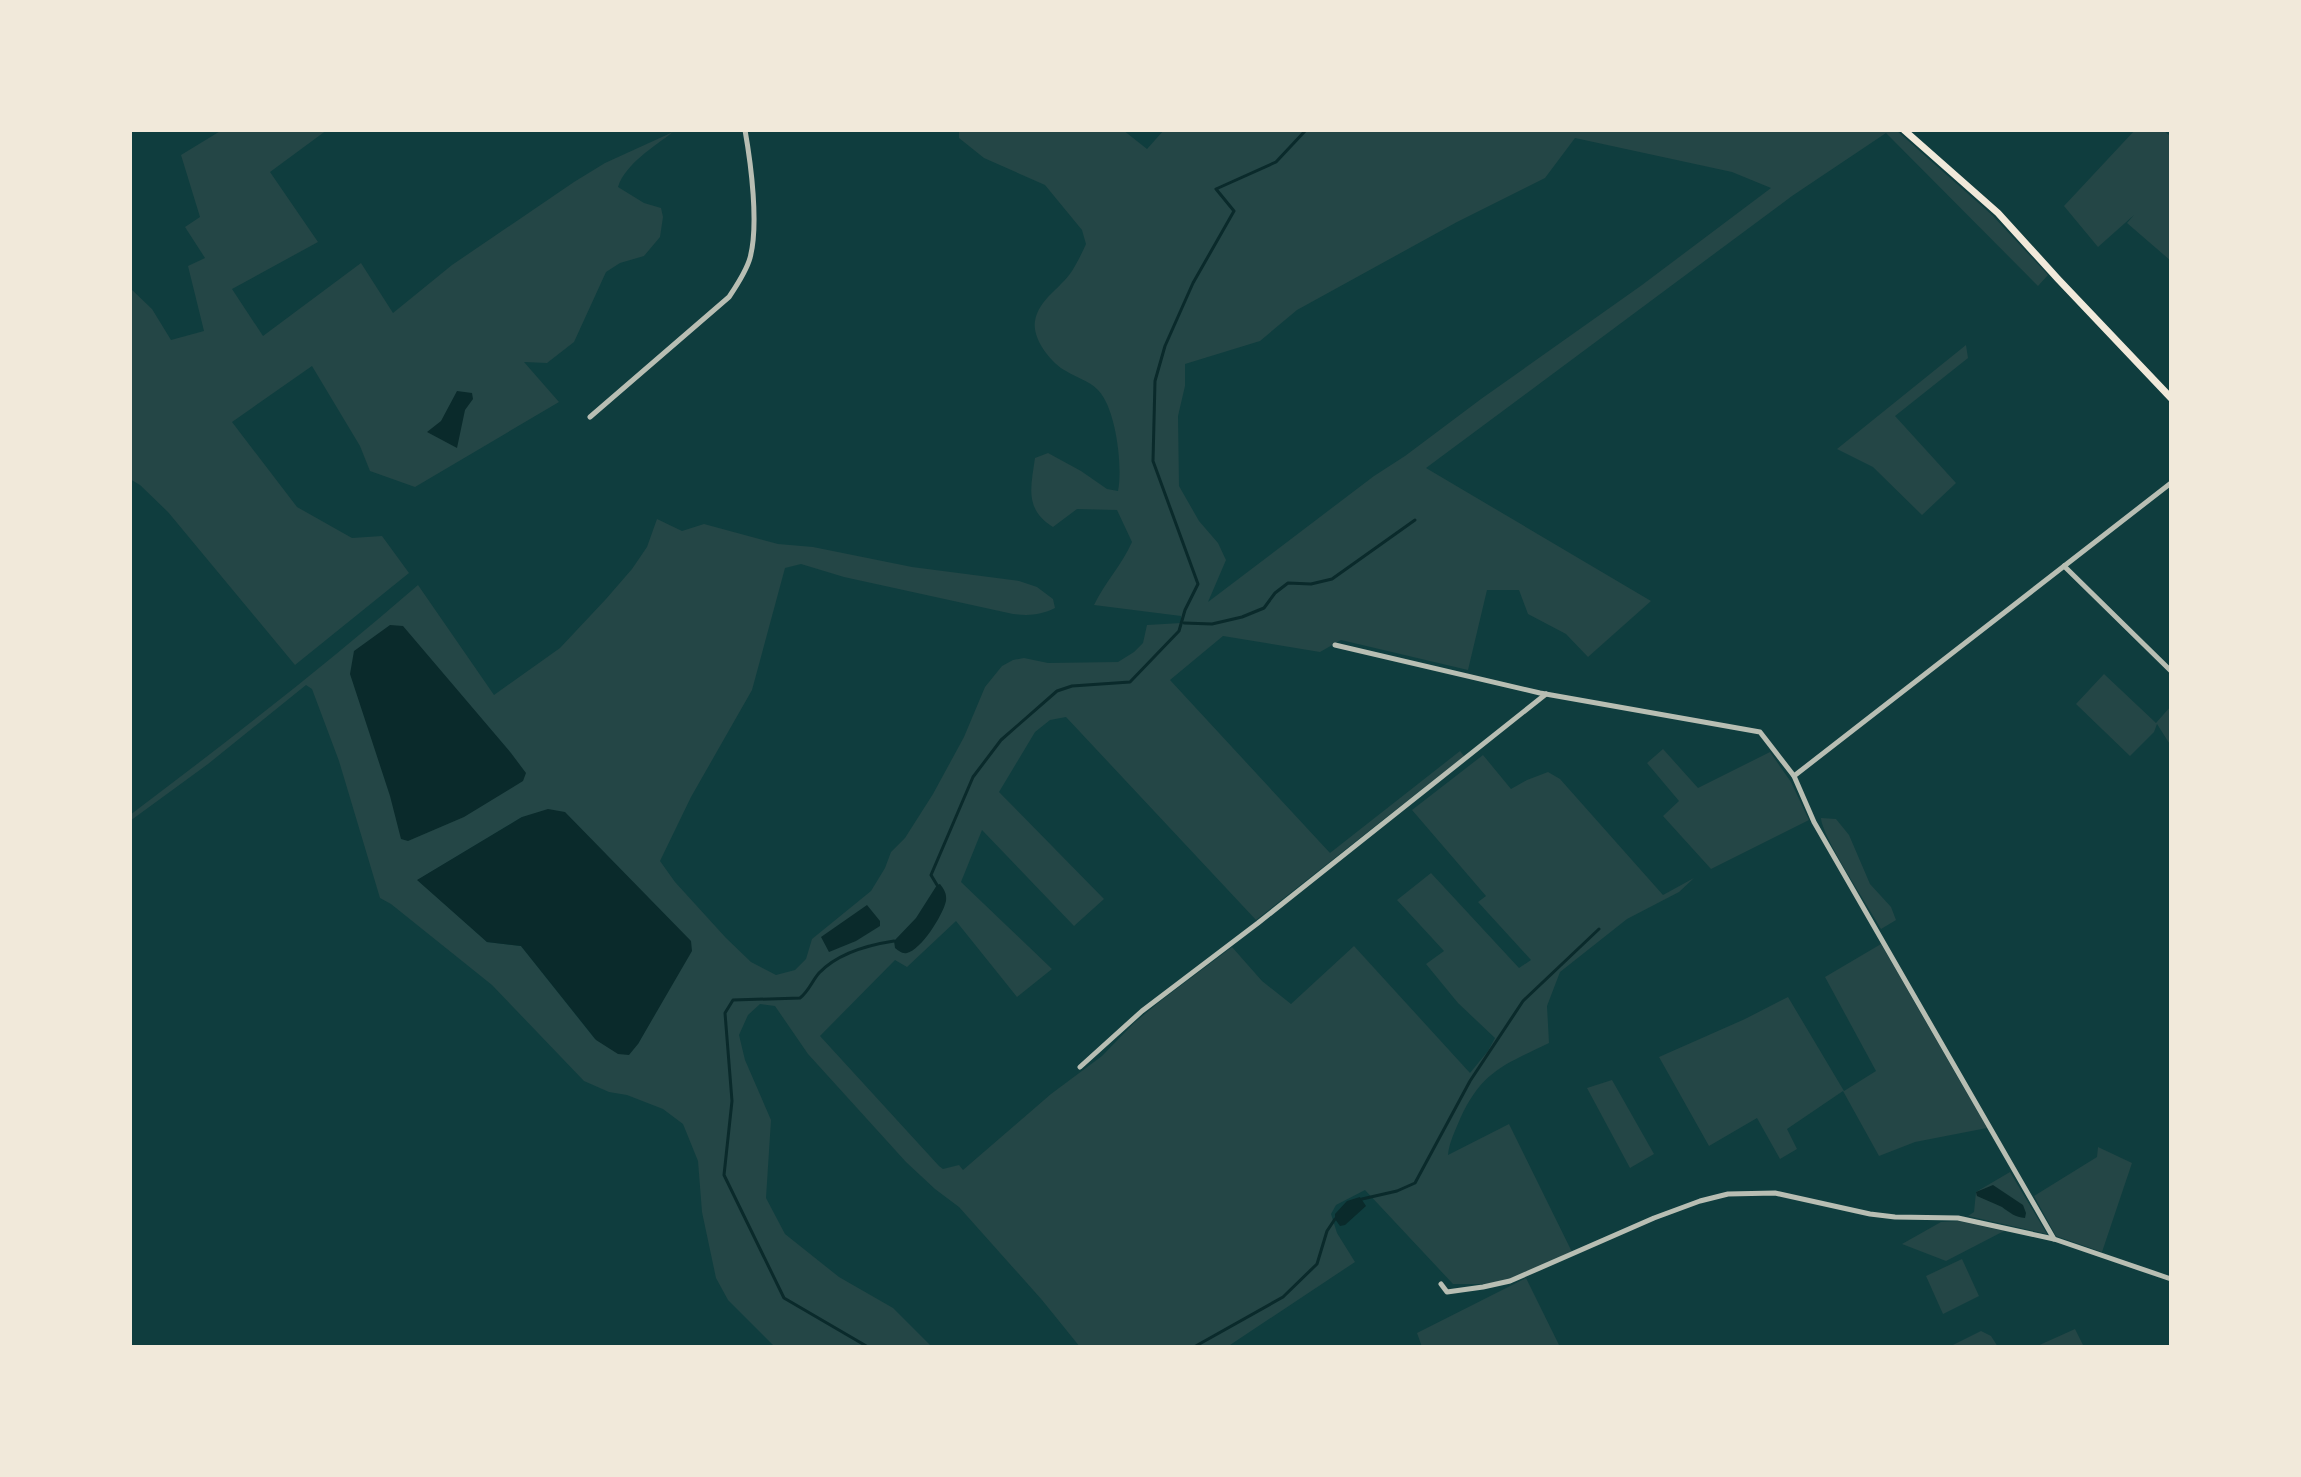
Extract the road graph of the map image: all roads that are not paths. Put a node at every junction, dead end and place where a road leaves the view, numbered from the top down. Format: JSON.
{"nodes":[{"id":1,"x":745,"y":130,"type":"edge"},
{"id":2,"x":1904,"y":130,"type":"edge"},
{"id":3,"x":2171,"y":398,"type":"edge"},
{"id":4,"x":590,"y":417,"type":"dead end"},
{"id":5,"x":2171,"y":483,"type":"edge"},
{"id":6,"x":2064,"y":566,"type":"junction"},
{"id":7,"x":1335,"y":645,"type":"dead end"},
{"id":8,"x":2171,"y":671,"type":"edge"},
{"id":9,"x":1546,"y":694,"type":"junction"},
{"id":10,"x":1794,"y":776,"type":"junction"},
{"id":11,"x":1080,"y":1067,"type":"dead end"},
{"id":12,"x":2054,"y":1239,"type":"junction"},
{"id":13,"x":2171,"y":1279,"type":"edge"},
{"id":14,"x":1441,"y":1284,"type":"dead end"}],
"edges":[{"from":1,"to":4,"type":"street"},
{"from":2,"to":3,"type":"main road"},
{"from":5,"to":6,"type":"street"},
{"from":6,"to":8,"type":"street"},
{"from":6,"to":10,"type":"street"},
{"from":7,"to":9,"type":"street"},
{"from":9,"to":10,"type":"street"},
{"from":9,"to":11,"type":"street"},
{"from":10,"to":12,"type":"street"},
{"from":12,"to":13,"type":"street"},
{"from":12,"to":14,"type":"street"}]}
